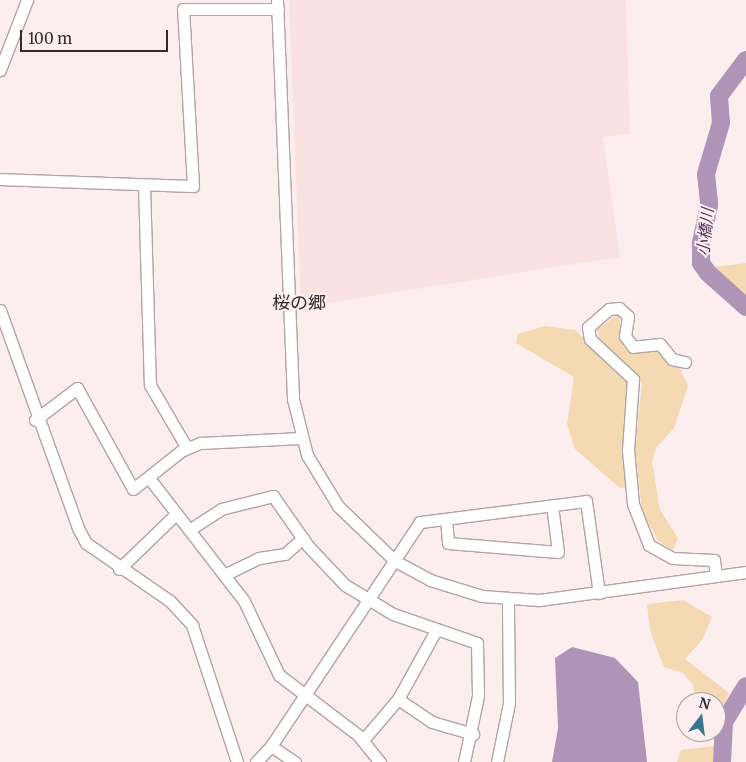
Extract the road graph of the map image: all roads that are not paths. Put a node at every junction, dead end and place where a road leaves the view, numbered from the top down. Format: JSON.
{"nodes":[{"id":1,"x":28,"y":1,"type":"edge"},
{"id":2,"x":183,"y":5,"type":"edge"},
{"id":3,"x":277,"y":5,"type":"edge"},
{"id":4,"x":0,"y":70,"type":"edge"},
{"id":5,"x":0,"y":179,"type":"edge"},
{"id":6,"x":144,"y":185,"type":"junction"},
{"id":7,"x":0,"y":310,"type":"edge"},
{"id":8,"x":684,"y":362,"type":"dead end"},
{"id":9,"x":35,"y":420,"type":"junction"},
{"id":10,"x":300,"y":438,"type":"junction"},
{"id":11,"x":187,"y":448,"type":"junction"},
{"id":12,"x":149,"y":478,"type":"junction"},
{"id":13,"x":552,"y":505,"type":"junction"},
{"id":14,"x":176,"y":514,"type":"junction"},
{"id":15,"x":446,"y":519,"type":"junction"},
{"id":16,"x":189,"y":530,"type":"junction"},
{"id":17,"x":303,"y":538,"type":"junction"},
{"id":18,"x":395,"y":561,"type":"junction"},
{"id":19,"x":119,"y":569,"type":"junction"},
{"id":20,"x":746,"y":572,"type":"edge"},
{"id":21,"x":224,"y":575,"type":"junction"},
{"id":22,"x":716,"y":576,"type":"junction"},
{"id":23,"x":599,"y":593,"type":"junction"},
{"id":24,"x":508,"y":599,"type":"junction"},
{"id":25,"x":369,"y":600,"type":"junction"},
{"id":26,"x":435,"y":632,"type":"junction"},
{"id":27,"x":305,"y":696,"type":"junction"},
{"id":28,"x":398,"y":699,"type":"junction"},
{"id":29,"x":473,"y":734,"type":"junction"},
{"id":30,"x":363,"y":740,"type":"junction"},
{"id":31,"x":271,"y":746,"type":"junction"},
{"id":32,"x":237,"y":762,"type":"edge"},
{"id":33,"x":256,"y":762,"type":"edge"},
{"id":34,"x":295,"y":762,"type":"edge"},
{"id":35,"x":380,"y":762,"type":"edge"},
{"id":36,"x":464,"y":762,"type":"edge"},
{"id":37,"x":497,"y":762,"type":"edge"}],
"edges":[{"from":1,"to":4,"type":"street"},
{"from":2,"to":3,"type":"street"},
{"from":2,"to":6,"type":"street"},
{"from":3,"to":10,"type":"street"},
{"from":5,"to":6,"type":"street"},
{"from":6,"to":11,"type":"street"},
{"from":7,"to":9,"type":"street"},
{"from":8,"to":22,"type":"street"},
{"from":9,"to":12,"type":"street"},
{"from":9,"to":19,"type":"street"},
{"from":10,"to":11,"type":"street"},
{"from":10,"to":18,"type":"street"},
{"from":11,"to":12,"type":"street"},
{"from":12,"to":14,"type":"street"},
{"from":13,"to":15,"type":"street"},
{"from":13,"to":15,"type":"street"},
{"from":13,"to":23,"type":"street"},
{"from":14,"to":16,"type":"street"},
{"from":14,"to":19,"type":"street"},
{"from":15,"to":18,"type":"street"},
{"from":16,"to":17,"type":"street"},
{"from":16,"to":21,"type":"street"},
{"from":17,"to":21,"type":"street"},
{"from":17,"to":25,"type":"street"},
{"from":18,"to":24,"type":"street"},
{"from":18,"to":25,"type":"street"},
{"from":19,"to":32,"type":"street"},
{"from":20,"to":22,"type":"street"},
{"from":21,"to":27,"type":"street"},
{"from":22,"to":23,"type":"street"},
{"from":23,"to":24,"type":"street"},
{"from":24,"to":37,"type":"street"},
{"from":25,"to":26,"type":"street"},
{"from":25,"to":27,"type":"street"},
{"from":26,"to":28,"type":"street"},
{"from":26,"to":29,"type":"street"},
{"from":27,"to":30,"type":"street"},
{"from":27,"to":31,"type":"street"},
{"from":28,"to":29,"type":"street"},
{"from":28,"to":30,"type":"street"},
{"from":29,"to":36,"type":"street"},
{"from":30,"to":35,"type":"street"},
{"from":31,"to":33,"type":"street"},
{"from":31,"to":34,"type":"street"}]}
